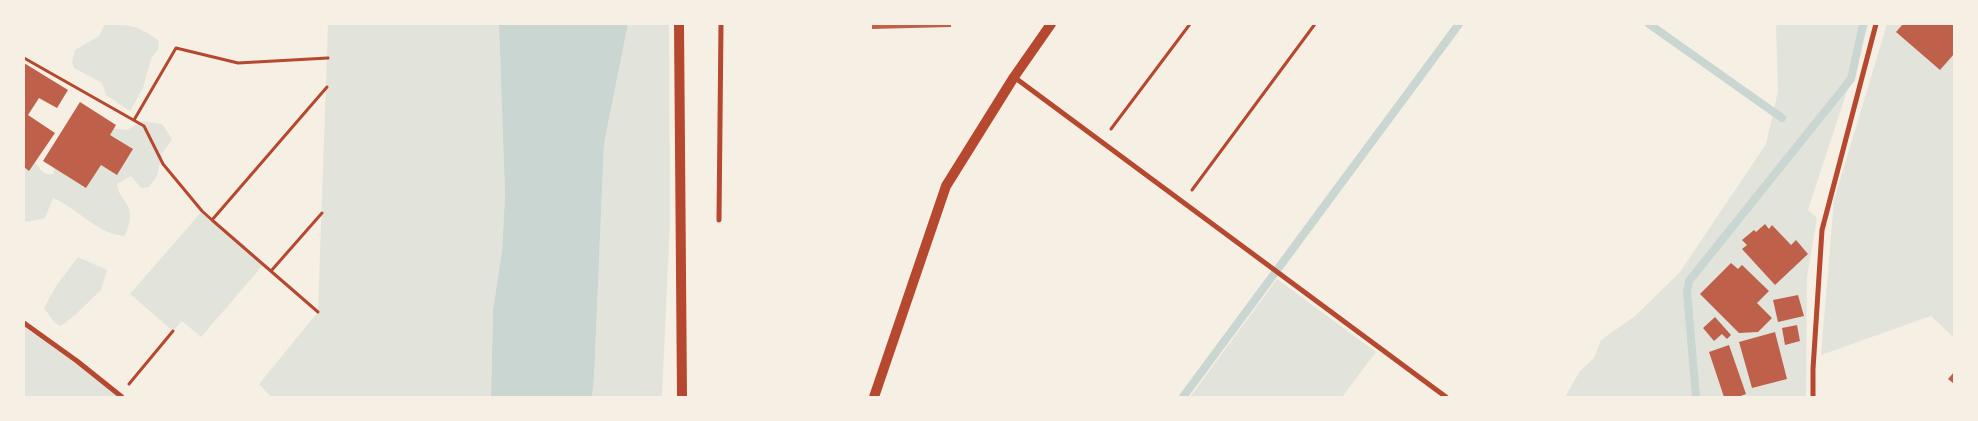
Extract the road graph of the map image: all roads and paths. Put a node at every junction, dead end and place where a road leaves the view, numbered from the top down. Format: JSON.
{"nodes":[{"id":1,"x":679,"y":24,"type":"edge"},
{"id":2,"x":721,"y":24,"type":"edge"},
{"id":3,"x":1051,"y":24,"type":"edge"},
{"id":4,"x":1190,"y":24,"type":"edge"},
{"id":5,"x":1315,"y":24,"type":"edge"},
{"id":6,"x":1876,"y":24,"type":"edge"},
{"id":7,"x":24,"y":58,"type":"edge"},
{"id":8,"x":328,"y":58,"type":"dead end"},
{"id":9,"x":1014,"y":77,"type":"junction"},
{"id":10,"x":327,"y":87,"type":"dead end"},
{"id":11,"x":134,"y":120,"type":"junction"},
{"id":12,"x":1101,"y":142,"type":"junction"},
{"id":13,"x":1183,"y":202,"type":"junction"},
{"id":14,"x":322,"y":213,"type":"dead end"},
{"id":15,"x":212,"y":220,"type":"junction"},
{"id":16,"x":719,"y":220,"type":"dead end"},
{"id":17,"x":271,"y":271,"type":"junction"},
{"id":18,"x":318,"y":312,"type":"dead end"},
{"id":19,"x":24,"y":323,"type":"edge"},
{"id":20,"x":173,"y":331,"type":"dead end"},
{"id":21,"x":121,"y":396,"type":"edge"},
{"id":22,"x":682,"y":397,"type":"edge"},
{"id":23,"x":874,"y":397,"type":"edge"},
{"id":24,"x":1446,"y":397,"type":"edge"},
{"id":25,"x":1813,"y":397,"type":"edge"}],
"edges":[{"from":1,"to":22,"type":"main road"},
{"from":2,"to":16,"type":"street"},
{"from":3,"to":9,"type":"main road"},
{"from":4,"to":12,"type":"path"},
{"from":5,"to":13,"type":"path"},
{"from":6,"to":25,"type":"street"},
{"from":7,"to":11,"type":"path"},
{"from":8,"to":11,"type":"path"},
{"from":9,"to":12,"type":"street"},
{"from":9,"to":23,"type":"main road"},
{"from":10,"to":15,"type":"path"},
{"from":11,"to":15,"type":"path"},
{"from":12,"to":13,"type":"street"},
{"from":13,"to":24,"type":"street"},
{"from":14,"to":17,"type":"path"},
{"from":15,"to":17,"type":"path"},
{"from":17,"to":18,"type":"path"},
{"from":19,"to":21,"type":"street"},
{"from":20,"to":21,"type":"path"}]}
